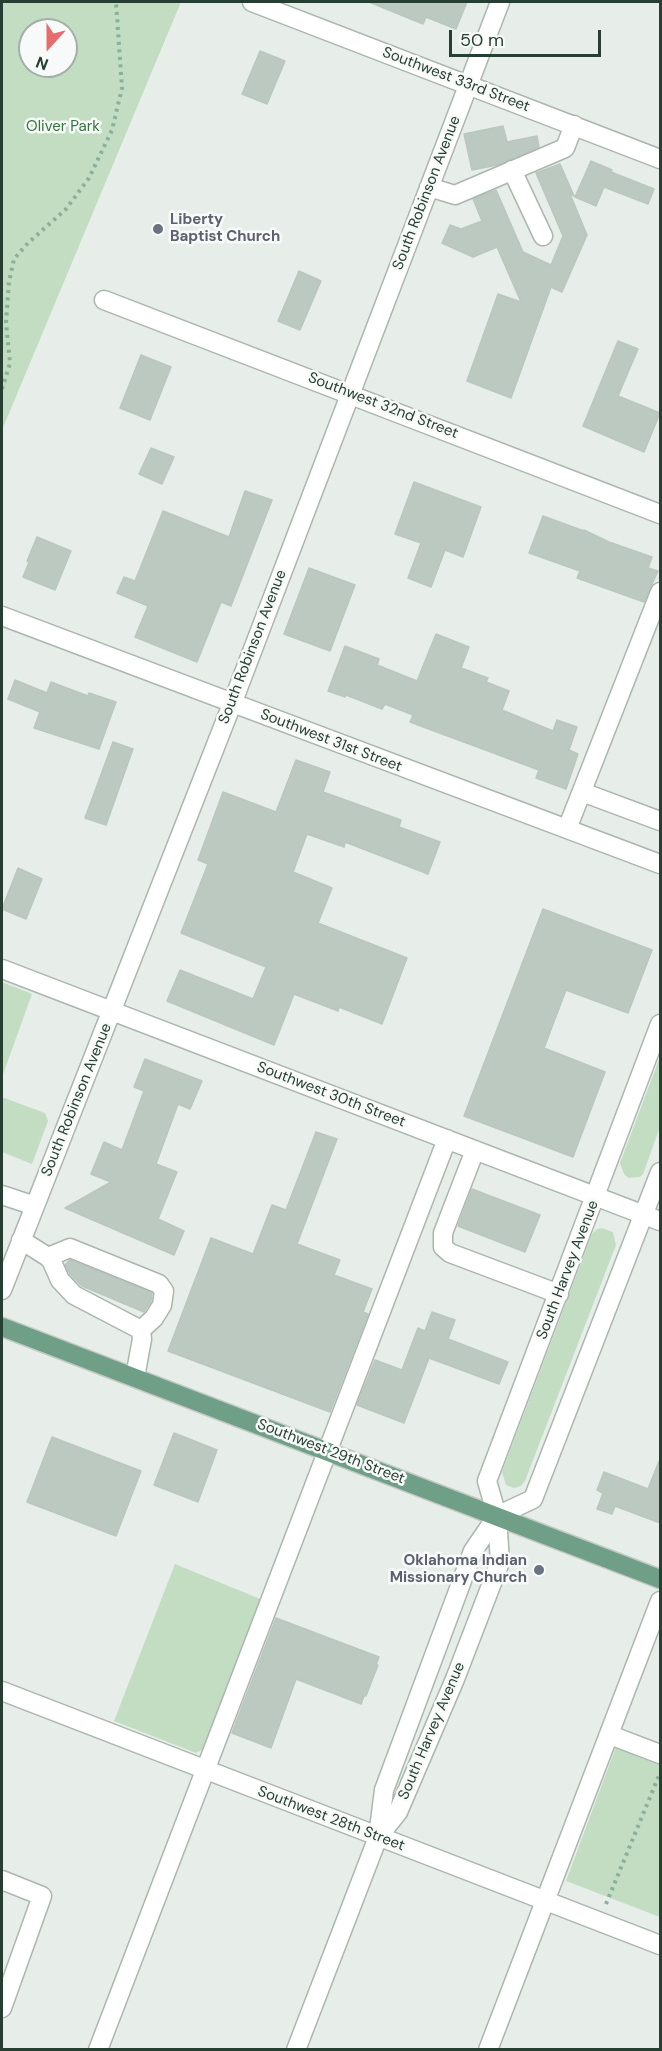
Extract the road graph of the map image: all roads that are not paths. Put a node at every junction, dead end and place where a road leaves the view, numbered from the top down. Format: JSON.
{"nodes":[{"id":1,"x":252,"y":2,"type":"edge"},
{"id":2,"x":500,"y":2,"type":"edge"},
{"id":3,"x":469,"y":85,"type":"junction"},
{"id":4,"x":574,"y":125,"type":"junction"},
{"id":5,"x":660,"y":159,"type":"edge"},
{"id":6,"x":512,"y":170,"type":"junction"},
{"id":7,"x":429,"y":187,"type":"junction"},
{"id":8,"x":543,"y":236,"type":"dead end"},
{"id":9,"x":104,"y":300,"type":"dead end"},
{"id":10,"x":350,"y":393,"type":"junction"},
{"id":11,"x":660,"y":514,"type":"edge"},
{"id":12,"x":660,"y":592,"type":"edge"},
{"id":13,"x":2,"y":615,"type":"edge"},
{"id":14,"x":232,"y":704,"type":"junction"},
{"id":15,"x":582,"y":792,"type":"junction"},
{"id":16,"x":660,"y":821,"type":"edge"},
{"id":17,"x":567,"y":829,"type":"junction"},
{"id":18,"x":660,"y":864,"type":"edge"},
{"id":19,"x":2,"y":969,"type":"edge"},
{"id":20,"x":112,"y":1012,"type":"junction"},
{"id":21,"x":660,"y":1024,"type":"edge"},
{"id":22,"x":447,"y":1139,"type":"junction"},
{"id":23,"x":476,"y":1150,"type":"junction"},
{"id":24,"x":660,"y":1172,"type":"edge"},
{"id":25,"x":2,"y":1195,"type":"edge"},
{"id":26,"x":597,"y":1196,"type":"junction"},
{"id":27,"x":34,"y":1206,"type":"junction"},
{"id":28,"x":652,"y":1217,"type":"edge"},
{"id":29,"x":21,"y":1240,"type":"junction"},
{"id":30,"x":48,"y":1257,"type":"junction"},
{"id":31,"x":2,"y":1290,"type":"edge"},
{"id":32,"x":559,"y":1294,"type":"junction"},
{"id":33,"x":2,"y":1327,"type":"edge"},
{"id":34,"x":141,"y":1330,"type":"junction"},
{"id":35,"x":135,"y":1377,"type":"junction"},
{"id":36,"x":328,"y":1451,"type":"junction"},
{"id":37,"x":497,"y":1516,"type":"junction"},
{"id":38,"x":660,"y":1579,"type":"edge"},
{"id":39,"x":660,"y":1601,"type":"edge"},
{"id":40,"x":2,"y":1691,"type":"edge"},
{"id":41,"x":610,"y":1735,"type":"junction"},
{"id":42,"x":660,"y":1754,"type":"edge"},
{"id":43,"x":205,"y":1770,"type":"junction"},
{"id":44,"x":378,"y":1837,"type":"junction"},
{"id":45,"x":2,"y":1880,"type":"edge"},
{"id":46,"x":545,"y":1901,"type":"junction"},
{"id":47,"x":660,"y":1945,"type":"edge"},
{"id":48,"x":2,"y":2008,"type":"edge"},
{"id":49,"x":98,"y":2049,"type":"edge"},
{"id":50,"x":296,"y":2049,"type":"edge"},
{"id":51,"x":488,"y":2049,"type":"edge"}],
"edges":[{"from":1,"to":3,"type":"street","name":"Southwest 33rd Street"},
{"from":2,"to":3,"type":"street","name":"South Robinson Avenue"},
{"from":3,"to":4,"type":"street","name":"Southwest 33rd Street"},
{"from":3,"to":7,"type":"street","name":"South Robinson Avenue"},
{"from":4,"to":5,"type":"street","name":"Southwest 33rd Street"},
{"from":4,"to":6,"type":"street"},
{"from":6,"to":7,"type":"street"},
{"from":6,"to":8,"type":"street"},
{"from":7,"to":10,"type":"street","name":"South Robinson Avenue"},
{"from":9,"to":10,"type":"street","name":"Southwest 32nd Street"},
{"from":10,"to":11,"type":"street","name":"Southwest 32nd Street"},
{"from":10,"to":14,"type":"street","name":"South Robinson Avenue"},
{"from":12,"to":15,"type":"street"},
{"from":13,"to":14,"type":"street","name":"Southwest 31st Street"},
{"from":14,"to":17,"type":"street","name":"Southwest 31st Street"},
{"from":14,"to":20,"type":"street","name":"South Robinson Avenue"},
{"from":15,"to":16,"type":"street"},
{"from":15,"to":17,"type":"street"},
{"from":17,"to":18,"type":"street","name":"Southwest 31st Street"},
{"from":19,"to":20,"type":"street","name":"Southwest 30th Street"},
{"from":20,"to":22,"type":"street","name":"Southwest 30th Street"},
{"from":20,"to":27,"type":"street","name":"South Robinson Avenue"},
{"from":21,"to":26,"type":"street","name":"South Harvey Avenue"},
{"from":22,"to":23,"type":"street","name":"Southwest 30th Street"},
{"from":22,"to":36,"type":"street"},
{"from":23,"to":26,"type":"street","name":"Southwest 30th Street"},
{"from":23,"to":32,"type":"street"},
{"from":24,"to":28,"type":"street"},
{"from":25,"to":27,"type":"street"},
{"from":26,"to":28,"type":"street","name":"Southwest 30th Street"},
{"from":26,"to":32,"type":"street","name":"South Harvey Avenue"},
{"from":27,"to":29,"type":"street","name":"South Robinson Avenue"},
{"from":28,"to":37,"type":"street"},
{"from":29,"to":30,"type":"street"},
{"from":29,"to":31,"type":"street","name":"South Robinson Avenue"},
{"from":30,"to":34,"type":"street"},
{"from":30,"to":34,"type":"street"},
{"from":32,"to":37,"type":"street","name":"South Harvey Avenue"},
{"from":33,"to":35,"type":"main road","name":"Southwest 29th Street"},
{"from":34,"to":35,"type":"street"},
{"from":35,"to":36,"type":"main road","name":"Southwest 29th Street"},
{"from":36,"to":37,"type":"main road","name":"Southwest 29th Street"},
{"from":36,"to":43,"type":"street"},
{"from":37,"to":38,"type":"main road","name":"Southwest 29th Street"},
{"from":37,"to":44,"type":"street","name":"South Harvey Avenue"},
{"from":37,"to":44,"type":"street","name":"South Harvey Avenue"},
{"from":39,"to":41,"type":"street"},
{"from":40,"to":43,"type":"street","name":"Southwest 28th Street"},
{"from":41,"to":42,"type":"street"},
{"from":41,"to":46,"type":"street"},
{"from":43,"to":44,"type":"street","name":"Southwest 28th Street"},
{"from":43,"to":49,"type":"street"},
{"from":44,"to":46,"type":"street","name":"Southwest 28th Street"},
{"from":44,"to":50,"type":"street","name":"South Harvey Avenue"},
{"from":45,"to":48,"type":"street"},
{"from":46,"to":47,"type":"street","name":"Southwest 28th Street"},
{"from":46,"to":51,"type":"street"}]}
